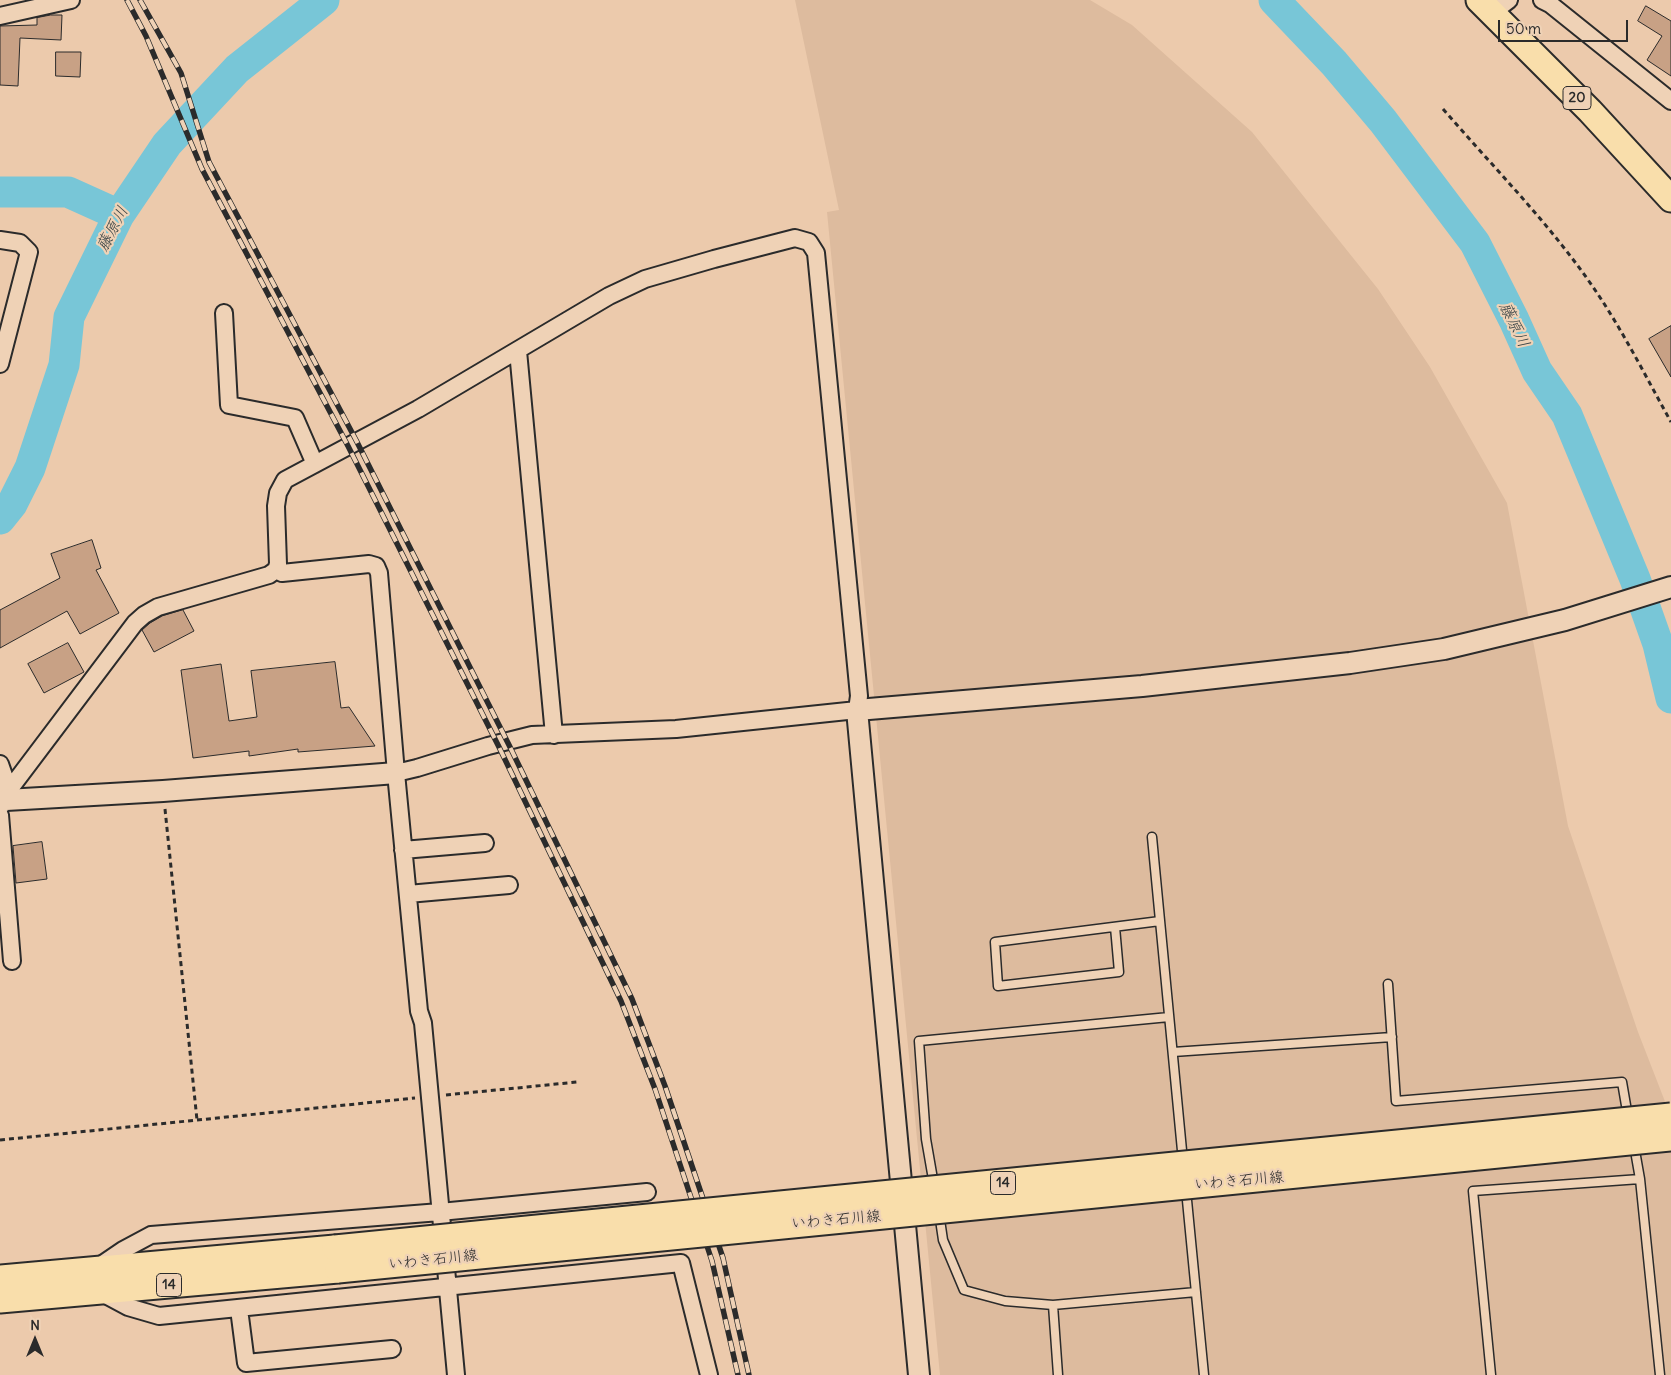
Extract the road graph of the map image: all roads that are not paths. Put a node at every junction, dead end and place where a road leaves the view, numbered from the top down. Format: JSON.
{"nodes":[{"id":1,"x":71,"y":0,"type":"edge"},
{"id":2,"x":1542,"y":0,"type":"edge"},
{"id":3,"x":1493,"y":4,"type":"edge"},
{"id":4,"x":0,"y":16,"type":"edge"},
{"id":5,"x":1671,"y":101,"type":"edge"},
{"id":6,"x":1671,"y":199,"type":"edge"},
{"id":7,"x":0,"y":240,"type":"edge"},
{"id":8,"x":224,"y":313,"type":"dead end"},
{"id":9,"x":518,"y":351,"type":"junction"},
{"id":10,"x":0,"y":364,"type":"edge"},
{"id":11,"x":315,"y":464,"type":"junction"},
{"id":12,"x":276,"y":570,"type":"junction"},
{"id":13,"x":1671,"y":588,"type":"edge"},
{"id":14,"x":857,"y":710,"type":"junction"},
{"id":15,"x":554,"y":734,"type":"junction"},
{"id":16,"x":0,"y":764,"type":"edge"},
{"id":17,"x":396,"y":773,"type":"junction"},
{"id":18,"x":3,"y":798,"type":"edge"},
{"id":19,"x":0,"y":815,"type":"edge"},
{"id":20,"x":1152,"y":837,"type":"dead end"},
{"id":21,"x":485,"y":843,"type":"dead end"},
{"id":22,"x":404,"y":850,"type":"junction"},
{"id":23,"x":509,"y":885,"type":"dead end"},
{"id":24,"x":408,"y":894,"type":"junction"},
{"id":25,"x":1160,"y":921,"type":"junction"},
{"id":26,"x":1115,"y":927,"type":"junction"},
{"id":27,"x":12,"y":961,"type":"dead end"},
{"id":28,"x":1388,"y":984,"type":"dead end"},
{"id":29,"x":1169,"y":1017,"type":"junction"},
{"id":30,"x":1392,"y":1037,"type":"junction"},
{"id":31,"x":1173,"y":1052,"type":"junction"},
{"id":32,"x":1671,"y":1116,"type":"edge"},
{"id":33,"x":1671,"y":1138,"type":"edge"},
{"id":34,"x":1640,"y":1179,"type":"junction"},
{"id":35,"x":647,"y":1192,"type":"dead end"},
{"id":36,"x":935,"y":1194,"type":"dead end"},
{"id":37,"x":937,"y":1204,"type":"dead end"},
{"id":38,"x":440,"y":1212,"type":"junction"},
{"id":39,"x":337,"y":1259,"type":"junction"},
{"id":40,"x":0,"y":1278,"type":"edge"},
{"id":41,"x":96,"y":1281,"type":"junction"},
{"id":42,"x":447,"y":1286,"type":"junction"},
{"id":43,"x":1196,"y":1292,"type":"junction"},
{"id":44,"x":0,"y":1300,"type":"edge"},
{"id":45,"x":1053,"y":1305,"type":"junction"},
{"id":46,"x":239,"y":1309,"type":"junction"},
{"id":47,"x":392,"y":1349,"type":"dead end"},
{"id":48,"x":456,"y":1375,"type":"edge"},
{"id":49,"x":705,"y":1375,"type":"edge"},
{"id":50,"x":919,"y":1375,"type":"edge"},
{"id":51,"x":1058,"y":1375,"type":"edge"},
{"id":52,"x":1204,"y":1375,"type":"edge"},
{"id":53,"x":1491,"y":1375,"type":"edge"},
{"id":54,"x":1660,"y":1375,"type":"edge"}],
"edges":[{"from":1,"to":4,"type":"street"},
{"from":2,"to":5,"type":"street"},
{"from":3,"to":6,"type":"main road","number":"20"},
{"from":7,"to":10,"type":"street"},
{"from":8,"to":11,"type":"street"},
{"from":9,"to":11,"type":"street"},
{"from":9,"to":14,"type":"street"},
{"from":9,"to":15,"type":"street"},
{"from":11,"to":12,"type":"street"},
{"from":12,"to":17,"type":"street"},
{"from":12,"to":18,"type":"street"},
{"from":13,"to":14,"type":"street"},
{"from":14,"to":15,"type":"street"},
{"from":14,"to":50,"type":"street"},
{"from":15,"to":17,"type":"street"},
{"from":16,"to":18,"type":"street"},
{"from":17,"to":18,"type":"street"},
{"from":17,"to":22,"type":"street"},
{"from":19,"to":27,"type":"street"},
{"from":20,"to":25,"type":"lane"},
{"from":21,"to":22,"type":"street"},
{"from":22,"to":24,"type":"street"},
{"from":23,"to":24,"type":"street"},
{"from":24,"to":38,"type":"street"},
{"from":25,"to":26,"type":"lane"},
{"from":25,"to":29,"type":"lane"},
{"from":26,"to":26,"type":"lane"},
{"from":28,"to":30,"type":"lane"},
{"from":29,"to":31,"type":"lane"},
{"from":29,"to":36,"type":"lane"},
{"from":30,"to":31,"type":"lane"},
{"from":30,"to":34,"type":"lane"},
{"from":31,"to":43,"type":"lane"},
{"from":32,"to":39,"type":"main road","name":"いわき石川線","number":"14","bridge":true},
{"from":33,"to":39,"type":"main road","name":"いわき石川線","number":"14","bridge":true},
{"from":34,"to":53,"type":"lane"},
{"from":34,"to":54,"type":"lane"},
{"from":35,"to":38,"type":"street"},
{"from":37,"to":45,"type":"lane"},
{"from":38,"to":41,"type":"street"},
{"from":38,"to":42,"type":"street"},
{"from":39,"to":41,"type":"main road","name":"いわき石川線","number":"14"},
{"from":40,"to":41,"type":"main road","name":"いわき石川線","number":"14"},
{"from":41,"to":44,"type":"main road","name":"いわき石川線","number":"14"},
{"from":41,"to":46,"type":"street"},
{"from":42,"to":46,"type":"street"},
{"from":42,"to":48,"type":"street"},
{"from":42,"to":49,"type":"street"},
{"from":43,"to":45,"type":"lane"},
{"from":43,"to":52,"type":"lane"},
{"from":45,"to":51,"type":"lane"},
{"from":46,"to":47,"type":"street"}]}
